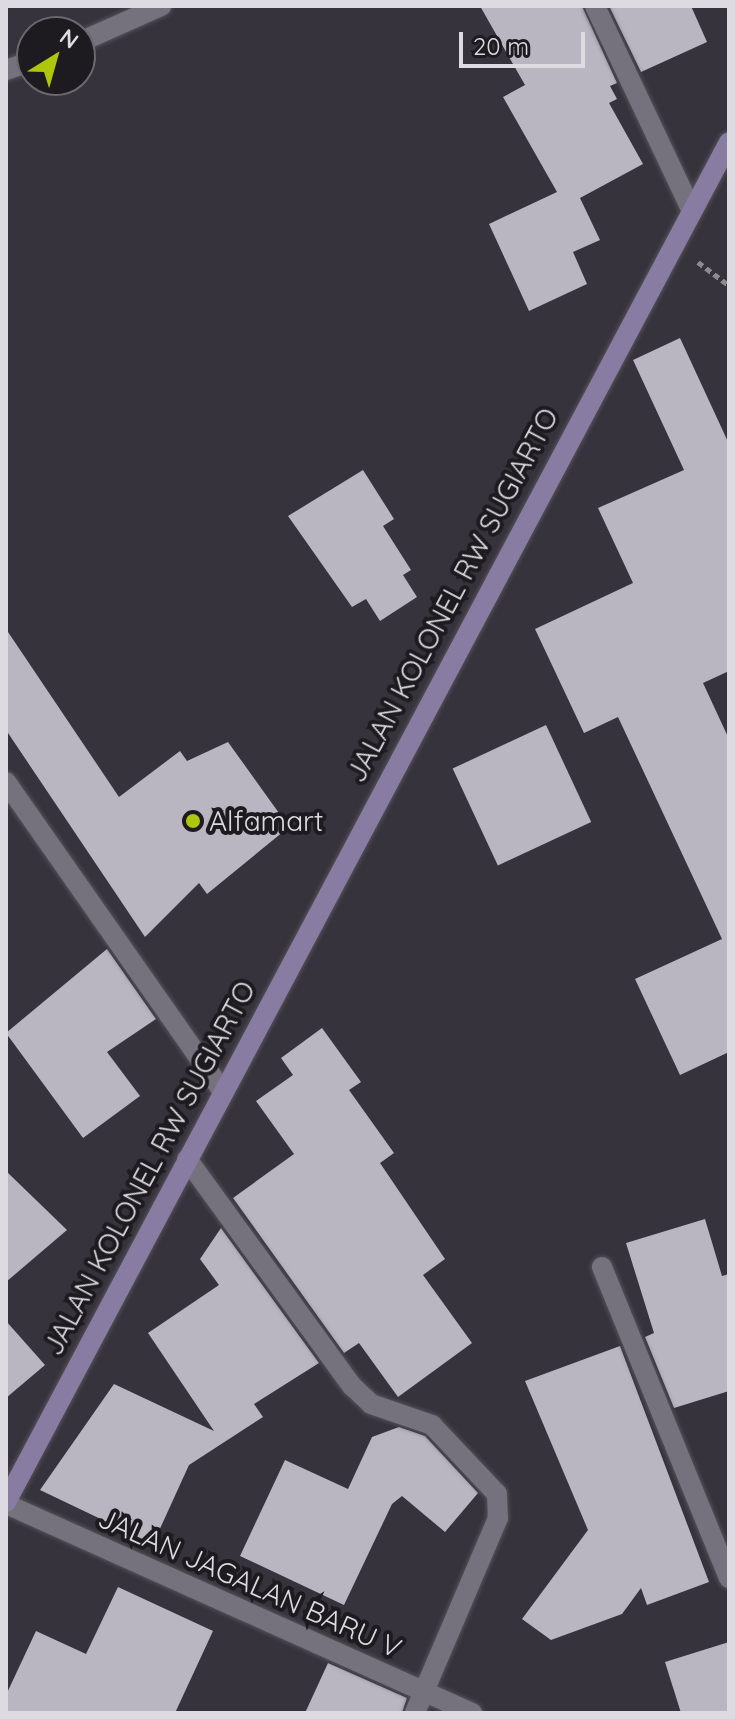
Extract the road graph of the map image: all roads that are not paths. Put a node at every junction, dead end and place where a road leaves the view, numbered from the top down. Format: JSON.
{"nodes":[{"id":1,"x":161,"y":6,"type":"edge"},
{"id":2,"x":595,"y":6,"type":"edge"},
{"id":3,"x":96,"y":35,"type":"edge"},
{"id":4,"x":729,"y":142,"type":"edge"},
{"id":5,"x":691,"y":209,"type":"junction"},
{"id":6,"x":6,"y":782,"type":"edge"},
{"id":7,"x":221,"y":1089,"type":"junction"},
{"id":8,"x":187,"y":1159,"type":"junction"},
{"id":9,"x":602,"y":1267,"type":"dead end"},
{"id":10,"x":6,"y":1503,"type":"edge"},
{"id":11,"x":729,"y":1578,"type":"edge"},
{"id":12,"x":425,"y":1692,"type":"junction"},
{"id":13,"x":415,"y":1713,"type":"edge"},
{"id":14,"x":472,"y":1713,"type":"edge"}],
"edges":[{"from":1,"to":3,"type":"street"},
{"from":2,"to":5,"type":"street"},
{"from":4,"to":5,"type":"main road","name":"JALAN KOLONEL RW SUGIARTO"},
{"from":5,"to":7,"type":"main road","name":"JALAN KOLONEL RW SUGIARTO"},
{"from":6,"to":7,"type":"street"},
{"from":7,"to":8,"type":"main road","name":"JALAN KOLONEL RW SUGIARTO"},
{"from":8,"to":10,"type":"main road","name":"JALAN KOLONEL RW SUGIARTO"},
{"from":8,"to":12,"type":"street"},
{"from":9,"to":11,"type":"street"},
{"from":10,"to":12,"type":"street","name":"JALAN JAGALAN BARU V"},
{"from":12,"to":13,"type":"street"},
{"from":12,"to":14,"type":"street","name":"JALAN JAGALAN BARU V"}]}
